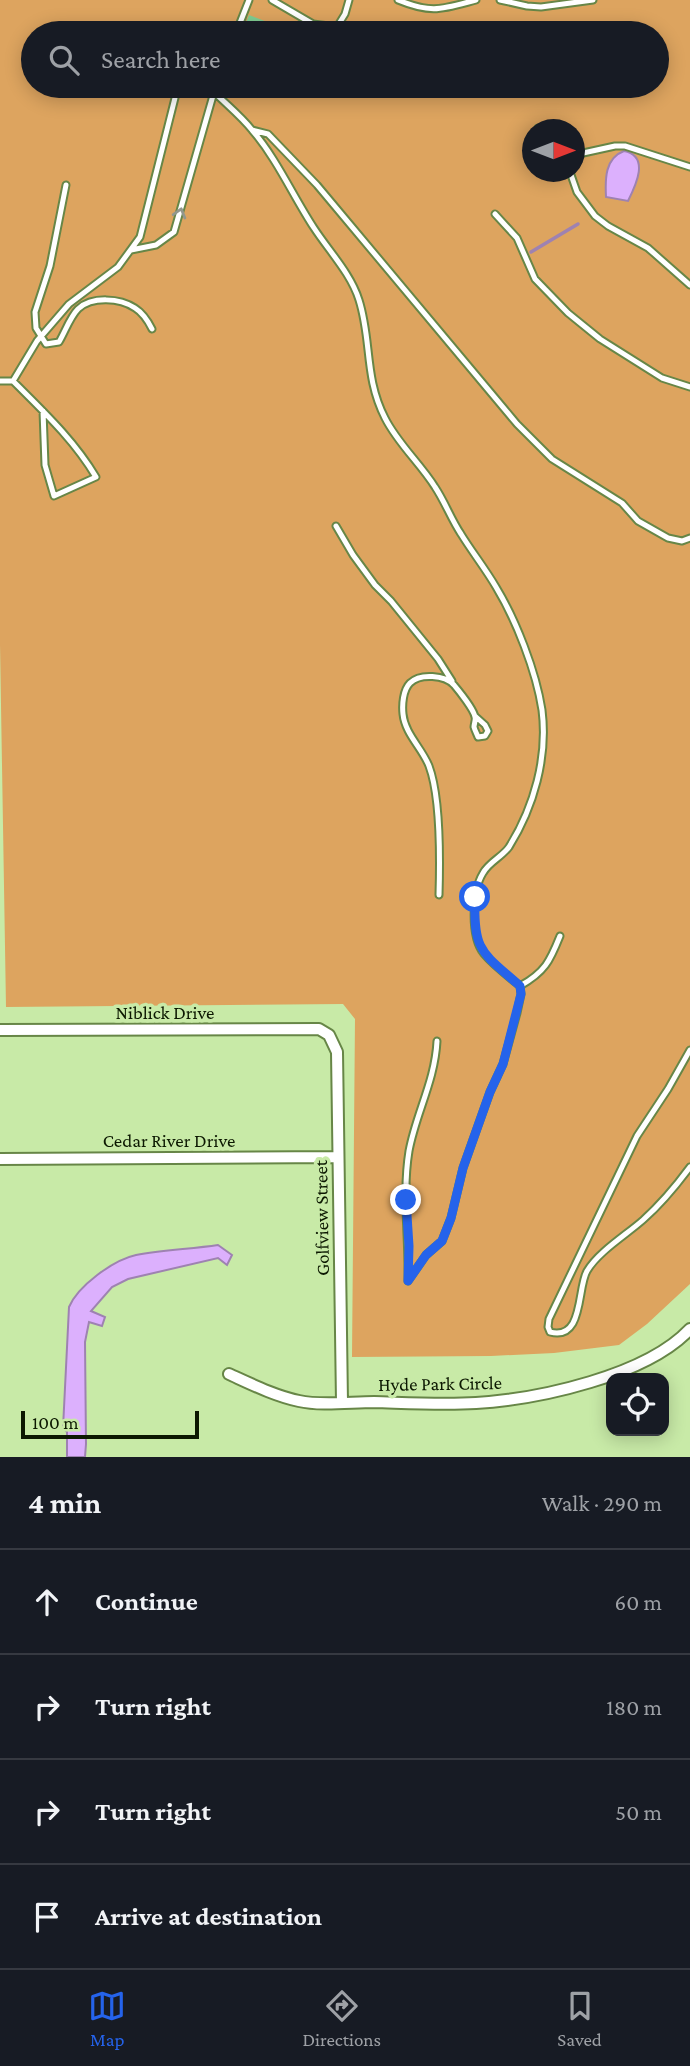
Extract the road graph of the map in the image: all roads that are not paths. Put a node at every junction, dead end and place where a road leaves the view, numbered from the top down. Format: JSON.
{"nodes":[{"id":1,"x":249,"y":0,"type":"edge"},
{"id":2,"x":272,"y":0,"type":"edge"},
{"id":3,"x":349,"y":0,"type":"edge"},
{"id":4,"x":398,"y":0,"type":"edge"},
{"id":5,"x":476,"y":0,"type":"edge"},
{"id":6,"x":500,"y":0,"type":"edge"},
{"id":7,"x":593,"y":0,"type":"edge"},
{"id":8,"x":241,"y":21,"type":"edge"},
{"id":9,"x":308,"y":21,"type":"edge"},
{"id":10,"x":341,"y":21,"type":"edge"},
{"id":11,"x":175,"y":98,"type":"edge"},
{"id":12,"x":212,"y":98,"type":"edge"},
{"id":13,"x":220,"y":98,"type":"edge"},
{"id":14,"x":252,"y":130,"type":"junction"},
{"id":15,"x":585,"y":153,"type":"edge"},
{"id":16,"x":690,"y":167,"type":"edge"},
{"id":17,"x":574,"y":182,"type":"edge"},
{"id":18,"x":66,"y":185,"type":"dead end"},
{"id":19,"x":495,"y":214,"type":"dead end"},
{"id":20,"x":131,"y":250,"type":"junction"},
{"id":21,"x":690,"y":285,"type":"edge"},
{"id":22,"x":152,"y":329,"type":"dead end"},
{"id":23,"x":41,"y":336,"type":"junction"},
{"id":24,"x":0,"y":381,"type":"edge"},
{"id":25,"x":13,"y":382,"type":"junction"},
{"id":26,"x":690,"y":387,"type":"edge"},
{"id":27,"x":43,"y":411,"type":"junction"},
{"id":28,"x":336,"y":526,"type":"dead end"},
{"id":29,"x":690,"y":538,"type":"edge"},
{"id":30,"x":454,"y":684,"type":"junction"},
{"id":31,"x":475,"y":716,"type":"dead end"},
{"id":32,"x":439,"y":895,"type":"dead end"},
{"id":33,"x":560,"y":936,"type":"dead end"},
{"id":34,"x":520,"y":986,"type":"junction"},
{"id":35,"x":0,"y":1030,"type":"edge"},
{"id":36,"x":329,"y":1035,"type":"joint"},
{"id":37,"x":437,"y":1041,"type":"dead end"},
{"id":38,"x":690,"y":1050,"type":"edge"},
{"id":39,"x":337,"y":1157,"type":"junction"},
{"id":40,"x":0,"y":1159,"type":"edge"},
{"id":41,"x":690,"y":1167,"type":"edge"},
{"id":42,"x":690,"y":1329,"type":"edge"},
{"id":43,"x":229,"y":1374,"type":"dead end"},
{"id":44,"x":342,"y":1402,"type":"junction"}],
"edges":[{"from":1,"to":8,"type":"lane"},
{"from":2,"to":9,"type":"lane"},
{"from":3,"to":10,"type":"lane"},
{"from":4,"to":5,"type":"lane"},
{"from":6,"to":7,"type":"lane"},
{"from":11,"to":20,"type":"lane"},
{"from":20,"to":12,"type":"lane","one_way":true},
{"from":13,"to":14,"type":"lane"},
{"from":14,"to":29,"type":"lane"},
{"from":14,"to":34,"type":"lane"},
{"from":15,"to":16,"type":"lane"},
{"from":17,"to":21,"type":"lane"},
{"from":18,"to":23,"type":"lane"},
{"from":19,"to":26,"type":"lane"},
{"from":20,"to":23,"type":"lane"},
{"from":22,"to":23,"type":"lane"},
{"from":23,"to":25,"type":"lane"},
{"from":24,"to":25,"type":"lane"},
{"from":25,"to":27,"type":"lane"},
{"from":27,"to":27,"type":"lane"},
{"from":28,"to":30,"type":"lane"},
{"from":30,"to":31,"type":"lane"},
{"from":30,"to":32,"type":"lane"},
{"from":33,"to":34,"type":"lane"},
{"from":34,"to":37,"type":"lane"},
{"from":35,"to":36,"type":"street","name":"Niblick Drive"},
{"from":36,"to":39,"type":"street","name":"Golfview Street"},
{"from":38,"to":41,"type":"lane"},
{"from":39,"to":40,"type":"street","name":"Cedar River Drive"},
{"from":39,"to":44,"type":"street","name":"Golfview Street"},
{"from":42,"to":44,"type":"street","name":"Hyde Park Circle"},
{"from":43,"to":44,"type":"street","name":"Hyde Park Circle"}]}
